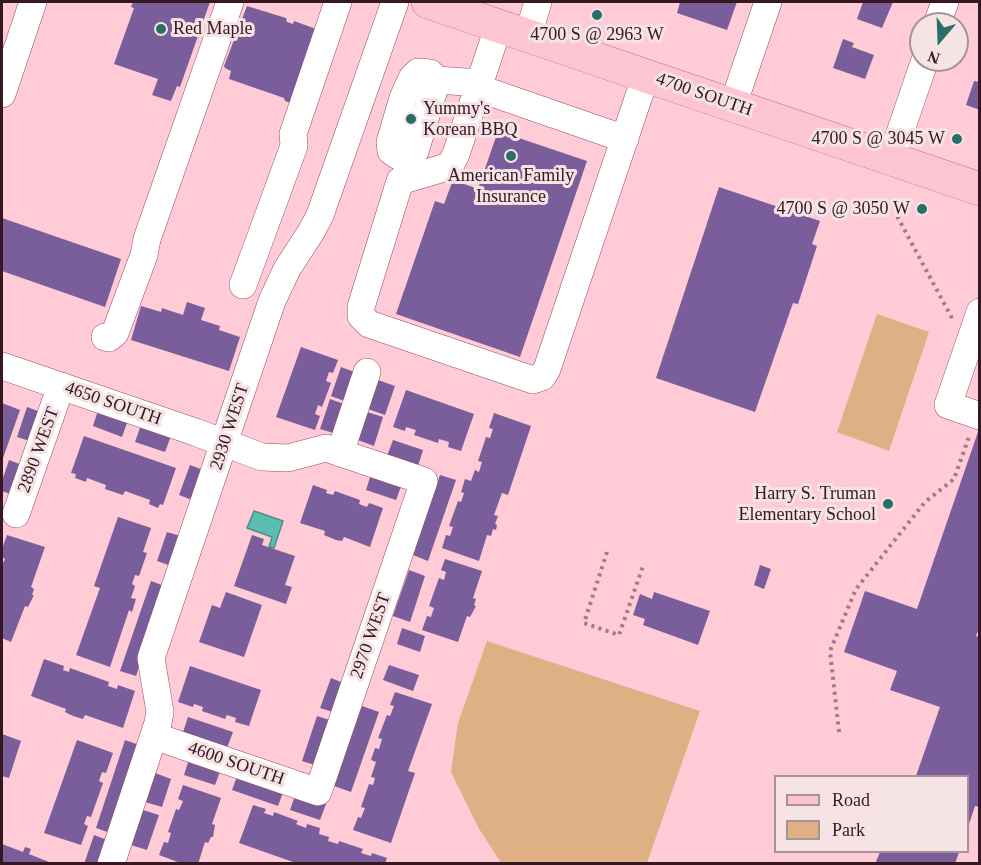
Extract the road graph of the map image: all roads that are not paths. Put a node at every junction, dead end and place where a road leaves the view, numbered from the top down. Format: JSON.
{"nodes":[{"id":1,"x":33,"y":2,"type":"edge"},
{"id":2,"x":230,"y":2,"type":"edge"},
{"id":3,"x":338,"y":2,"type":"edge"},
{"id":4,"x":395,"y":2,"type":"edge"},
{"id":5,"x":428,"y":2,"type":"edge"},
{"id":6,"x":538,"y":2,"type":"edge"},
{"id":7,"x":768,"y":2,"type":"edge"},
{"id":8,"x":513,"y":30,"type":"junction"},
{"id":9,"x":921,"y":72,"type":"edge"},
{"id":10,"x":646,"y":75,"type":"junction"},
{"id":11,"x":479,"y":85,"type":"junction"},
{"id":12,"x":2,"y":94,"type":"edge"},
{"id":13,"x":733,"y":105,"type":"junction"},
{"id":14,"x":625,"y":139,"type":"junction"},
{"id":15,"x":891,"y":159,"type":"junction"},
{"id":16,"x":411,"y":167,"type":"junction"},
{"id":17,"x":980,"y":189,"type":"edge"},
{"id":18,"x":243,"y":285,"type":"dead end"},
{"id":19,"x":980,"y":312,"type":"edge"},
{"id":20,"x":105,"y":337,"type":"dead end"},
{"id":21,"x":2,"y":366,"type":"edge"},
{"id":22,"x":367,"y":372,"type":"dead end"},
{"id":23,"x":62,"y":386,"type":"junction"},
{"id":24,"x":976,"y":422,"type":"edge"},
{"id":25,"x":224,"y":443,"type":"junction"},
{"id":26,"x":340,"y":453,"type":"junction"},
{"id":27,"x":424,"y":481,"type":"joint"},
{"id":28,"x":16,"y":514,"type":"dead end"},
{"id":29,"x":154,"y":736,"type":"junction"},
{"id":30,"x":318,"y":792,"type":"joint"},
{"id":31,"x":111,"y":864,"type":"edge"}],
"edges":[{"from":1,"to":12,"type":"street"},
{"from":2,"to":20,"type":"street"},
{"from":3,"to":18,"type":"street"},
{"from":4,"to":25,"type":"street","name":"2930 WEST"},
{"from":5,"to":8,"type":"main road","name":"4700 SOUTH"},
{"from":6,"to":8,"type":"street"},
{"from":7,"to":13,"type":"street"},
{"from":8,"to":10,"type":"main road","name":"4700 SOUTH"},
{"from":8,"to":11,"type":"street"},
{"from":9,"to":15,"type":"street"},
{"from":10,"to":13,"type":"main road","name":"4700 SOUTH"},
{"from":10,"to":14,"type":"street"},
{"from":11,"to":14,"type":"street"},
{"from":11,"to":16,"type":"street"},
{"from":11,"to":16,"type":"street"},
{"from":13,"to":15,"type":"main road","name":"4700 SOUTH"},
{"from":14,"to":16,"type":"street"},
{"from":15,"to":17,"type":"main road","name":"4700 SOUTH"},
{"from":19,"to":24,"type":"street"},
{"from":21,"to":23,"type":"street","name":"4650 SOUTH"},
{"from":22,"to":26,"type":"street"},
{"from":23,"to":25,"type":"street","name":"4650 SOUTH"},
{"from":23,"to":28,"type":"street","name":"2890 WEST"},
{"from":25,"to":26,"type":"street","name":"4650 SOUTH"},
{"from":25,"to":29,"type":"street","name":"2930 WEST"},
{"from":26,"to":27,"type":"street","name":"4650 SOUTH"},
{"from":27,"to":30,"type":"street","name":"2970 WEST"},
{"from":29,"to":30,"type":"street","name":"4600 SOUTH"},
{"from":29,"to":31,"type":"street","name":"2930 WEST"}]}
